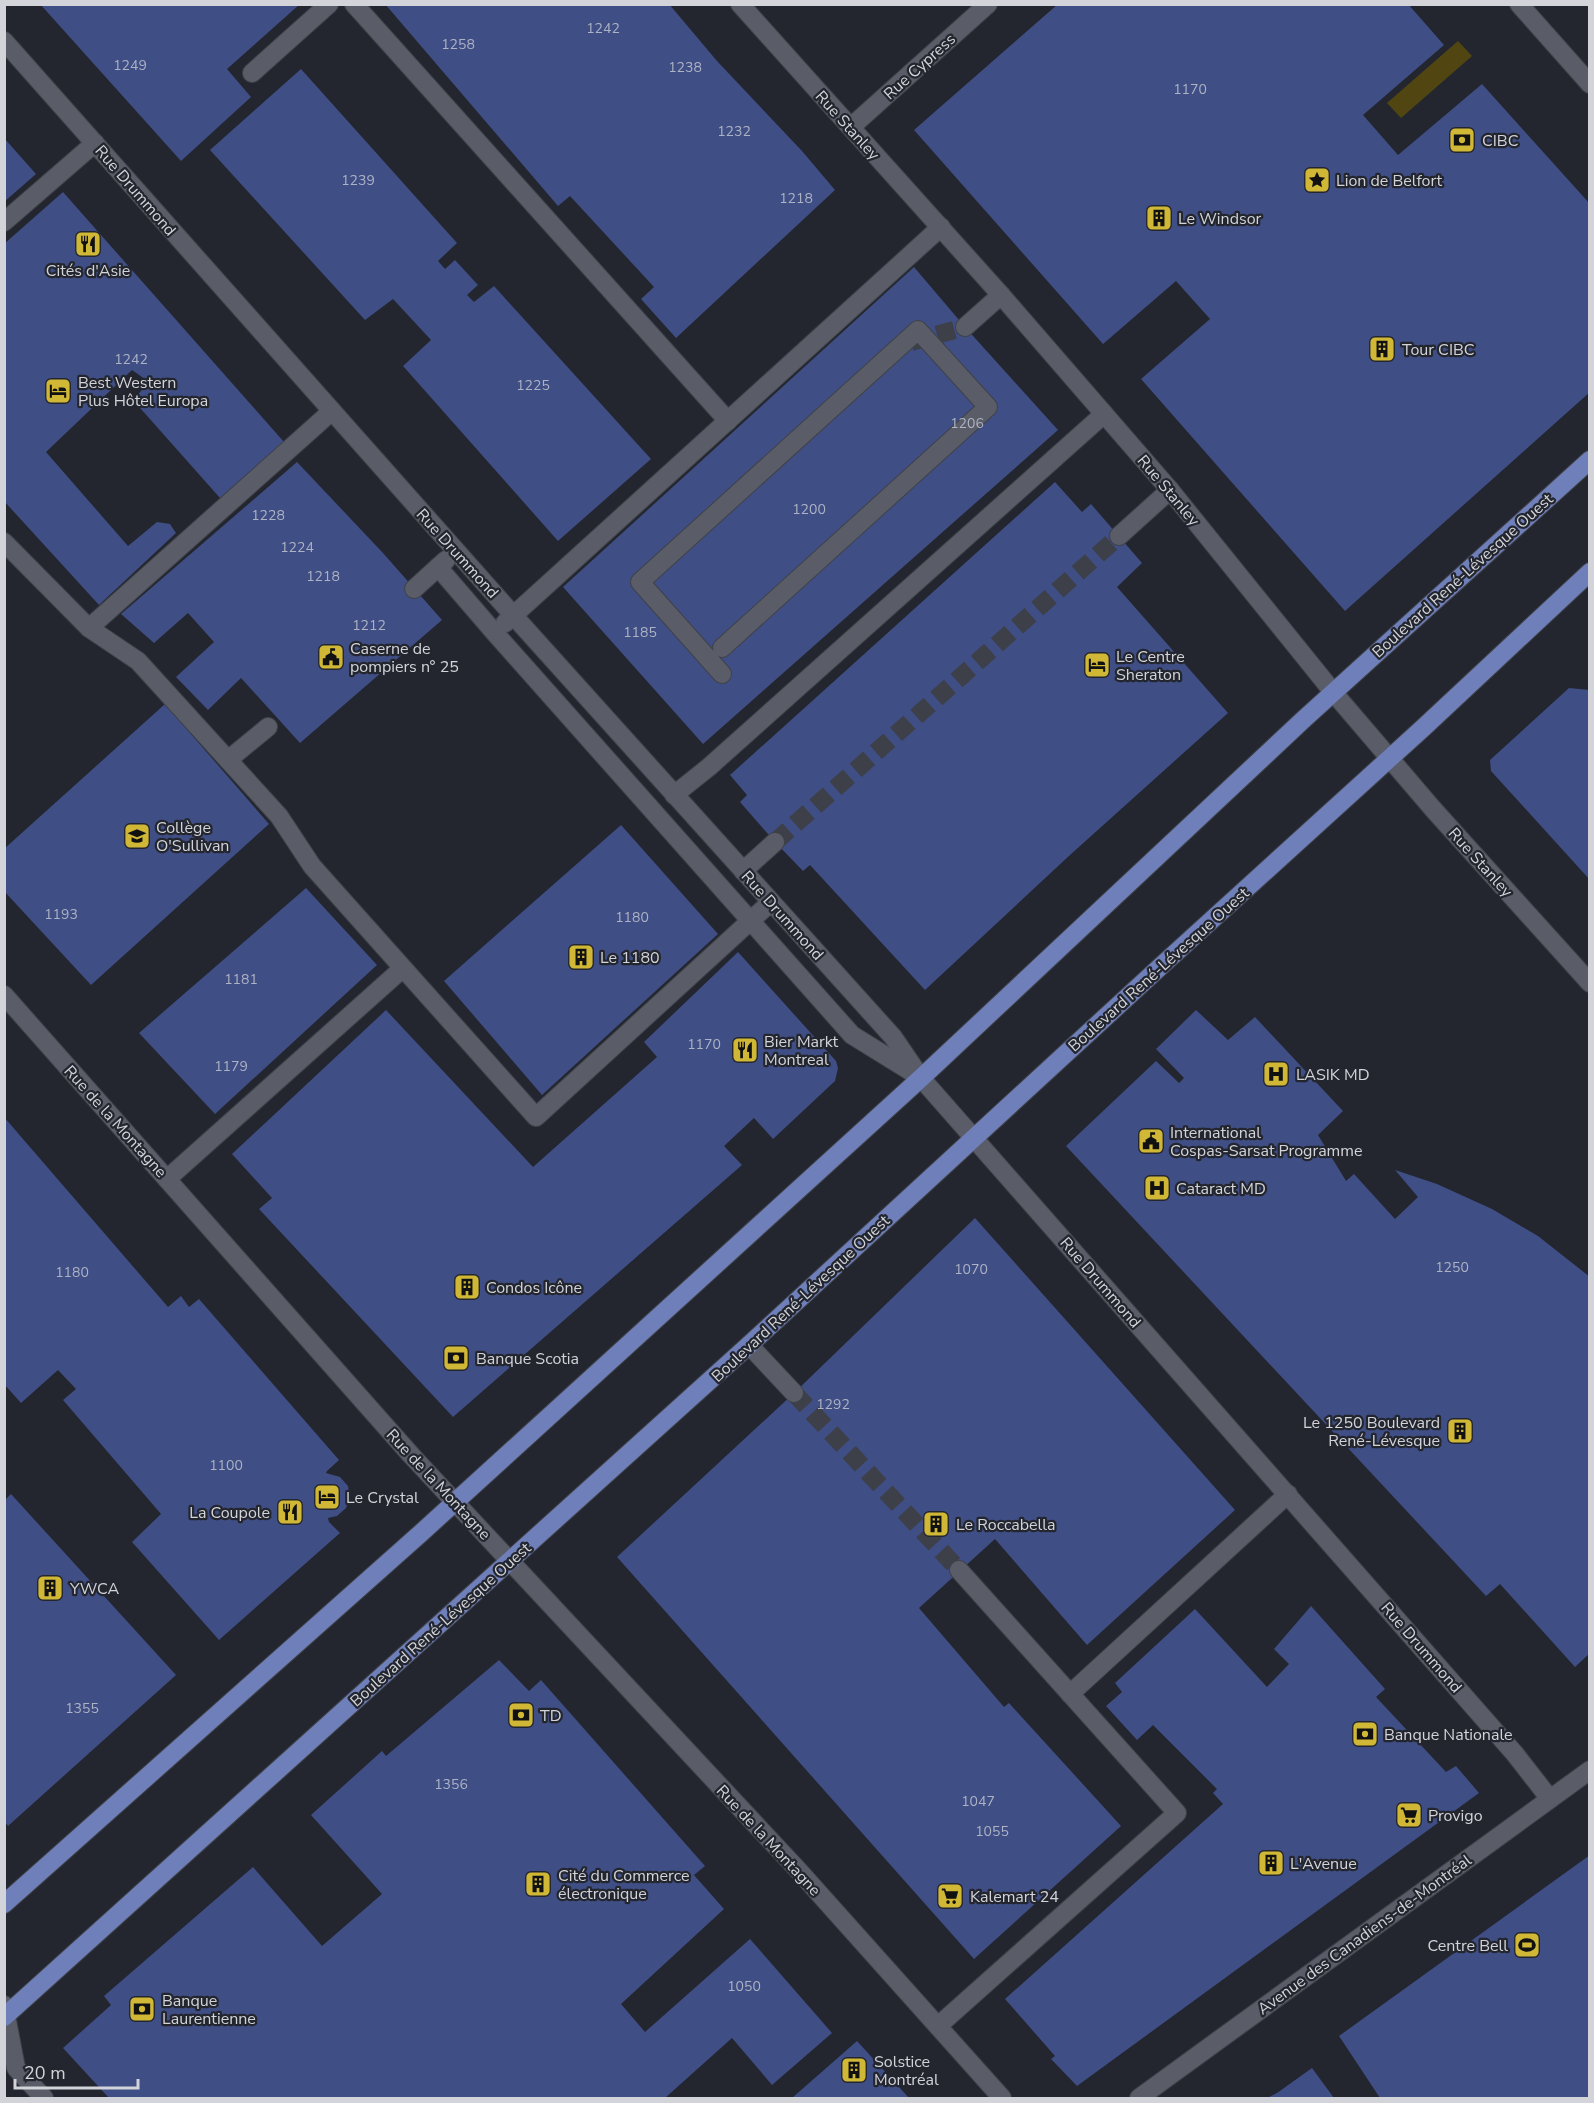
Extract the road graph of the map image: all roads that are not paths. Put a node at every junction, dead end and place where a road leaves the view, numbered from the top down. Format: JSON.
{"nodes":[{"id":1,"x":329,"y":4,"type":"edge"},
{"id":2,"x":354,"y":4,"type":"edge"},
{"id":3,"x":740,"y":4,"type":"edge"},
{"id":4,"x":988,"y":4,"type":"edge"},
{"id":5,"x":1519,"y":4,"type":"edge"},
{"id":6,"x":4,"y":41,"type":"edge"},
{"id":7,"x":252,"y":73,"type":"dead end"},
{"id":8,"x":1590,"y":84,"type":"edge"},
{"id":9,"x":851,"y":127,"type":"junction"},
{"id":10,"x":95,"y":143,"type":"junction"},
{"id":11,"x":4,"y":222,"type":"edge"},
{"id":12,"x":941,"y":228,"type":"junction"},
{"id":13,"x":1001,"y":295,"type":"junction"},
{"id":14,"x":965,"y":327,"type":"tunnel mouth"},
{"id":15,"x":332,"y":411,"type":"junction"},
{"id":16,"x":1104,"y":414,"type":"junction"},
{"id":17,"x":728,"y":421,"type":"junction"},
{"id":18,"x":1590,"y":460,"type":"edge"},
{"id":19,"x":1170,"y":490,"type":"junction"},
{"id":20,"x":1119,"y":536,"type":"tunnel mouth"},
{"id":21,"x":4,"y":542,"type":"edge"},
{"id":22,"x":456,"y":551,"type":"junction"},
{"id":23,"x":438,"y":567,"type":"junction"},
{"id":24,"x":1590,"y":572,"type":"edge"},
{"id":25,"x":414,"y":589,"type":"dead end"},
{"id":26,"x":513,"y":615,"type":"junction"},
{"id":27,"x":89,"y":627,"type":"junction"},
{"id":28,"x":494,"y":632,"type":"junction"},
{"id":29,"x":722,"y":648,"type":"dead end"},
{"id":30,"x":722,"y":674,"type":"dead end"},
{"id":31,"x":1333,"y":692,"type":"junction"},
{"id":32,"x":268,"y":727,"type":"dead end"},
{"id":33,"x":1390,"y":757,"type":"junction"},
{"id":34,"x":228,"y":760,"type":"junction"},
{"id":35,"x":674,"y":795,"type":"junction"},
{"id":36,"x":775,"y":842,"type":"tunnel mouth"},
{"id":37,"x":743,"y":871,"type":"junction"},
{"id":38,"x":771,"y":902,"type":"junction"},
{"id":39,"x":750,"y":921,"type":"junction"},
{"id":40,"x":402,"y":969,"type":"junction"},
{"id":41,"x":1590,"y":983,"type":"edge"},
{"id":42,"x":4,"y":995,"type":"edge"},
{"id":43,"x":921,"y":1078,"type":"junction"},
{"id":44,"x":974,"y":1138,"type":"junction"},
{"id":45,"x":167,"y":1179,"type":"junction"},
{"id":46,"x":749,"y":1345,"type":"junction"},
{"id":47,"x":794,"y":1393,"type":"tunnel mouth"},
{"id":48,"x":1288,"y":1494,"type":"junction"},
{"id":49,"x":455,"y":1502,"type":"junction"},
{"id":50,"x":510,"y":1561,"type":"junction"},
{"id":51,"x":959,"y":1570,"type":"tunnel mouth"},
{"id":52,"x":1070,"y":1694,"type":"junction"},
{"id":53,"x":1590,"y":1770,"type":"edge"},
{"id":54,"x":1550,"y":1799,"type":"junction"},
{"id":55,"x":4,"y":1904,"type":"edge"},
{"id":56,"x":5,"y":2013,"type":"edge"},
{"id":57,"x":938,"y":2026,"type":"junction"},
{"id":58,"x":44,"y":2098,"type":"edge"},
{"id":59,"x":1002,"y":2098,"type":"edge"},
{"id":60,"x":1139,"y":2098,"type":"edge"}],
"edges":[{"from":1,"to":7,"type":"street"},
{"from":2,"to":17,"type":"street"},
{"from":3,"to":9,"type":"street","name":"Rue Stanley"},
{"from":4,"to":9,"type":"street","name":"Rue Cypress"},
{"from":5,"to":8,"type":"street"},
{"from":6,"to":10,"type":"street","name":"Rue Drummond"},
{"from":9,"to":12,"type":"street","name":"Rue Stanley"},
{"from":10,"to":11,"type":"street"},
{"from":10,"to":15,"type":"street","name":"Rue Drummond"},
{"from":12,"to":13,"type":"street","name":"Rue Stanley"},
{"from":12,"to":17,"type":"street"},
{"from":13,"to":14,"type":"street"},
{"from":13,"to":16,"type":"street","name":"Rue Stanley"},
{"from":15,"to":22,"type":"street","name":"Rue Drummond"},
{"from":15,"to":27,"type":"street"},
{"from":16,"to":19,"type":"street","name":"Rue Stanley"},
{"from":16,"to":35,"type":"street"},
{"from":17,"to":26,"type":"street"},
{"from":18,"to":31,"type":"main road","name":"Boulevard René-Lévesque Ouest"},
{"from":19,"to":20,"type":"street"},
{"from":19,"to":31,"type":"street","name":"Rue Stanley"},
{"from":21,"to":27,"type":"street"},
{"from":22,"to":23,"type":"street"},
{"from":22,"to":26,"type":"street","name":"Rue Drummond"},
{"from":23,"to":25,"type":"street"},
{"from":23,"to":28,"type":"street"},
{"from":24,"to":33,"type":"main road","name":"Boulevard René-Lévesque Ouest"},
{"from":26,"to":28,"type":"street"},
{"from":26,"to":35,"type":"street","name":"Rue Drummond"},
{"from":27,"to":34,"type":"street"},
{"from":28,"to":39,"type":"street"},
{"from":29,"to":30,"type":"street"},
{"from":31,"to":33,"type":"street","name":"Rue Stanley"},
{"from":31,"to":43,"type":"main road","name":"Boulevard René-Lévesque Ouest"},
{"from":32,"to":34,"type":"street"},
{"from":33,"to":41,"type":"street","name":"Rue Stanley"},
{"from":33,"to":44,"type":"main road","name":"Boulevard René-Lévesque Ouest"},
{"from":34,"to":40,"type":"street"},
{"from":35,"to":37,"type":"street","name":"Rue Drummond"},
{"from":36,"to":37,"type":"street"},
{"from":37,"to":38,"type":"street","name":"Rue Drummond"},
{"from":38,"to":39,"type":"street"},
{"from":38,"to":43,"type":"street","name":"Rue Drummond"},
{"from":39,"to":40,"type":"street"},
{"from":39,"to":43,"type":"street"},
{"from":40,"to":45,"type":"street"},
{"from":42,"to":45,"type":"street","name":"Rue de la Montagne"},
{"from":43,"to":44,"type":"street","name":"Rue Drummond"},
{"from":43,"to":49,"type":"main road","name":"Boulevard René-Lévesque Ouest"},
{"from":44,"to":46,"type":"main road","name":"Boulevard René-Lévesque Ouest"},
{"from":44,"to":48,"type":"street","name":"Rue Drummond"},
{"from":45,"to":49,"type":"street","name":"Rue de la Montagne"},
{"from":46,"to":47,"type":"street"},
{"from":46,"to":50,"type":"main road","name":"Boulevard René-Lévesque Ouest"},
{"from":48,"to":52,"type":"street"},
{"from":48,"to":54,"type":"street","name":"Rue Drummond"},
{"from":49,"to":50,"type":"street","name":"Rue de la Montagne"},
{"from":49,"to":55,"type":"main road","name":"Boulevard René-Lévesque Ouest"},
{"from":50,"to":56,"type":"main road","name":"Boulevard René-Lévesque Ouest"},
{"from":50,"to":57,"type":"street","name":"Rue de la Montagne"},
{"from":51,"to":52,"type":"street"},
{"from":52,"to":57,"type":"street"},
{"from":53,"to":54,"type":"street","name":"Avenue des Canadiens-de-Montréal"},
{"from":54,"to":60,"type":"street","name":"Avenue des Canadiens-de-Montréal"},
{"from":56,"to":58,"type":"street"},
{"from":57,"to":59,"type":"street","name":"Rue de la Montagne"}]}
